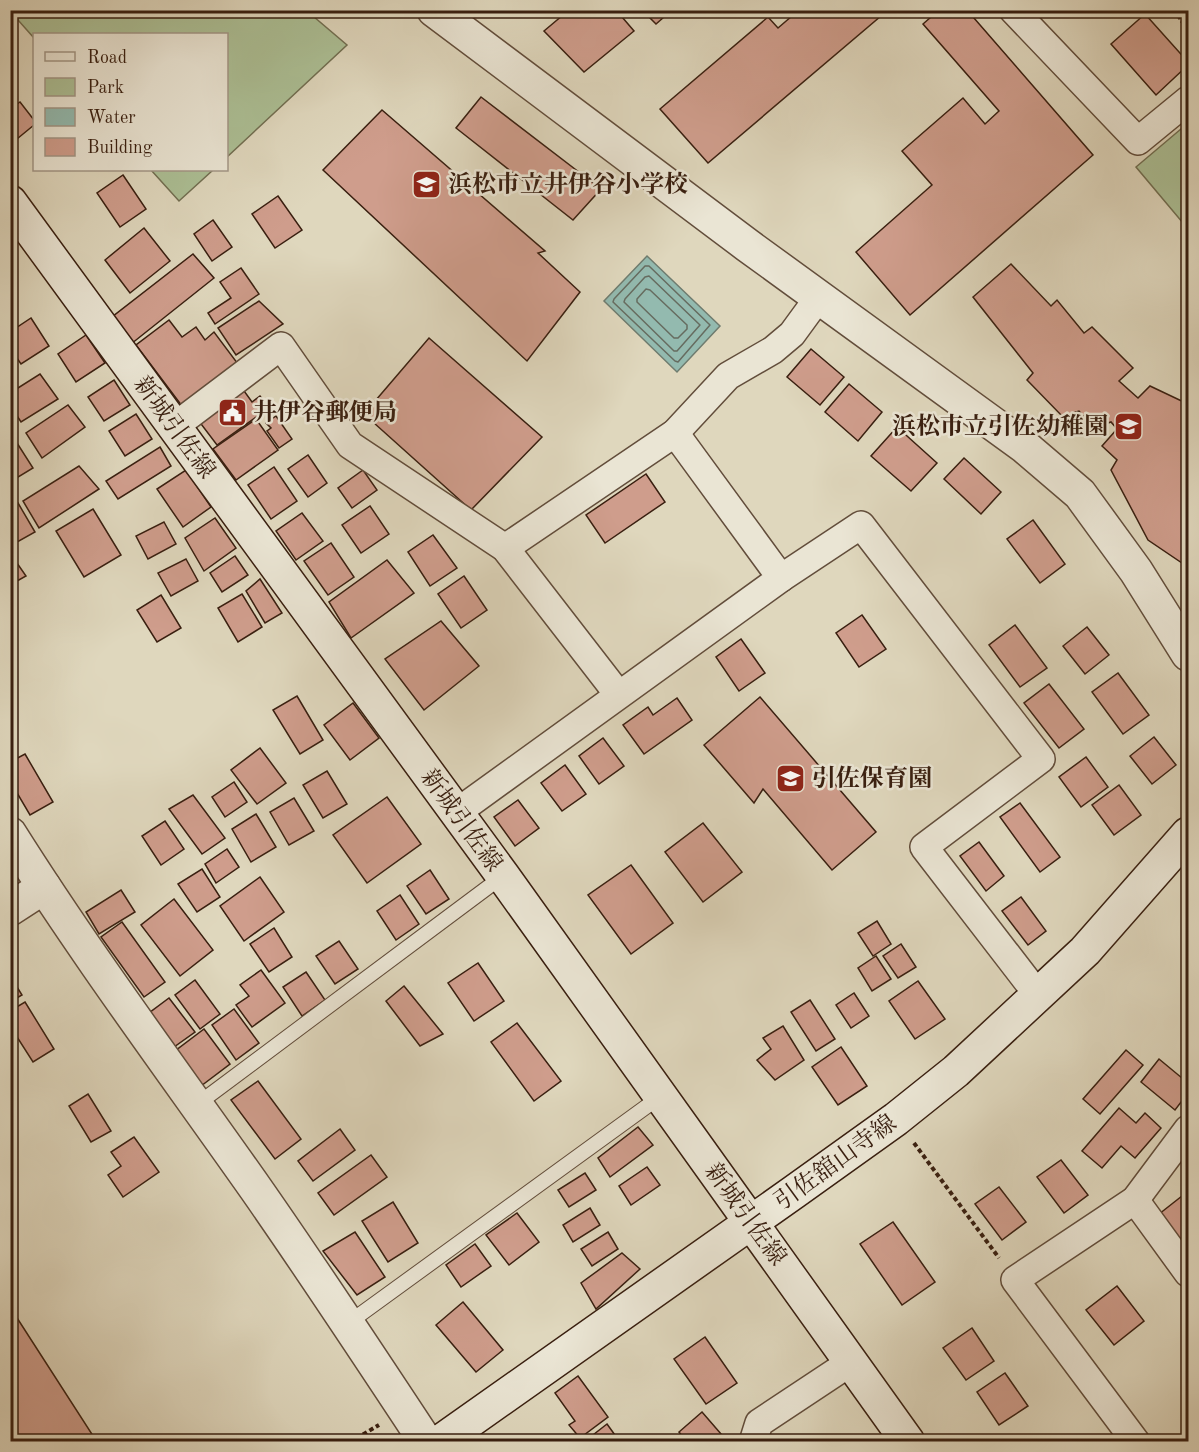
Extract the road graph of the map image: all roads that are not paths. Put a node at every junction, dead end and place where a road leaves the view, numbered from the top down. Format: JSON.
{"nodes":[{"id":1,"x":434,"y":10,"type":"edge"},
{"id":2,"x":1013,"y":10,"type":"edge"},
{"id":3,"x":1188,"y":100,"type":"edge"},
{"id":4,"x":13,"y":210,"type":"edge"},
{"id":5,"x":819,"y":297,"type":"junction"},
{"id":6,"x":175,"y":426,"type":"junction"},
{"id":7,"x":675,"y":434,"type":"junction"},
{"id":8,"x":505,"y":548,"type":"junction"},
{"id":9,"x":781,"y":578,"type":"junction"},
{"id":10,"x":1188,"y":654,"type":"edge"},
{"id":11,"x":618,"y":694,"type":"junction"},
{"id":12,"x":456,"y":813,"type":"junction"},
{"id":13,"x":10,"y":834,"type":"edge"},
{"id":14,"x":1188,"y":834,"type":"edge"},
{"id":15,"x":503,"y":876,"type":"junction"},
{"id":16,"x":44,"y":887,"type":"junction"},
{"id":17,"x":10,"y":909,"type":"edge"},
{"id":18,"x":1038,"y":994,"type":"junction"},
{"id":19,"x":661,"y":1096,"type":"junction"},
{"id":20,"x":195,"y":1106,"type":"junction"},
{"id":21,"x":1188,"y":1129,"type":"edge"},
{"id":22,"x":1135,"y":1200,"type":"junction"},
{"id":23,"x":751,"y":1222,"type":"junction"},
{"id":24,"x":1188,"y":1273,"type":"edge"},
{"id":25,"x":347,"y":1324,"type":"junction"},
{"id":26,"x":851,"y":1362,"type":"junction"},
{"id":27,"x":426,"y":1442,"type":"edge"},
{"id":28,"x":440,"y":1442,"type":"edge"},
{"id":29,"x":753,"y":1442,"type":"edge"},
{"id":30,"x":908,"y":1442,"type":"edge"},
{"id":31,"x":1136,"y":1442,"type":"edge"}],
"edges":[{"from":1,"to":5,"type":"main road"},
{"from":2,"to":3,"type":"street"},
{"from":4,"to":6,"type":"main road","name":"新城引佐線"},
{"from":5,"to":7,"type":"street"},
{"from":5,"to":10,"type":"main road"},
{"from":6,"to":8,"type":"street"},
{"from":6,"to":12,"type":"main road","name":"新城引佐線"},
{"from":7,"to":8,"type":"street"},
{"from":7,"to":9,"type":"street"},
{"from":8,"to":11,"type":"street"},
{"from":9,"to":11,"type":"street"},
{"from":9,"to":18,"type":"street"},
{"from":11,"to":12,"type":"street"},
{"from":12,"to":15,"type":"main road","name":"新城引佐線"},
{"from":13,"to":16,"type":"main road"},
{"from":14,"to":18,"type":"main road","name":"引佐舘山寺線"},
{"from":15,"to":19,"type":"main road","name":"新城引佐線"},
{"from":15,"to":20,"type":"lane"},
{"from":16,"to":17,"type":"main road"},
{"from":16,"to":20,"type":"main road"},
{"from":18,"to":23,"type":"main road","name":"引佐舘山寺線"},
{"from":19,"to":23,"type":"main road","name":"新城引佐線"},
{"from":19,"to":25,"type":"lane"},
{"from":20,"to":25,"type":"main road"},
{"from":21,"to":22,"type":"street"},
{"from":22,"to":24,"type":"street"},
{"from":22,"to":31,"type":"street"},
{"from":23,"to":26,"type":"main road","name":"新城引佐線"},
{"from":23,"to":28,"type":"main road","name":"引佐舘山寺線"},
{"from":25,"to":27,"type":"main road"},
{"from":26,"to":29,"type":"street"},
{"from":26,"to":30,"type":"main road","name":"新城引佐線"}]}
